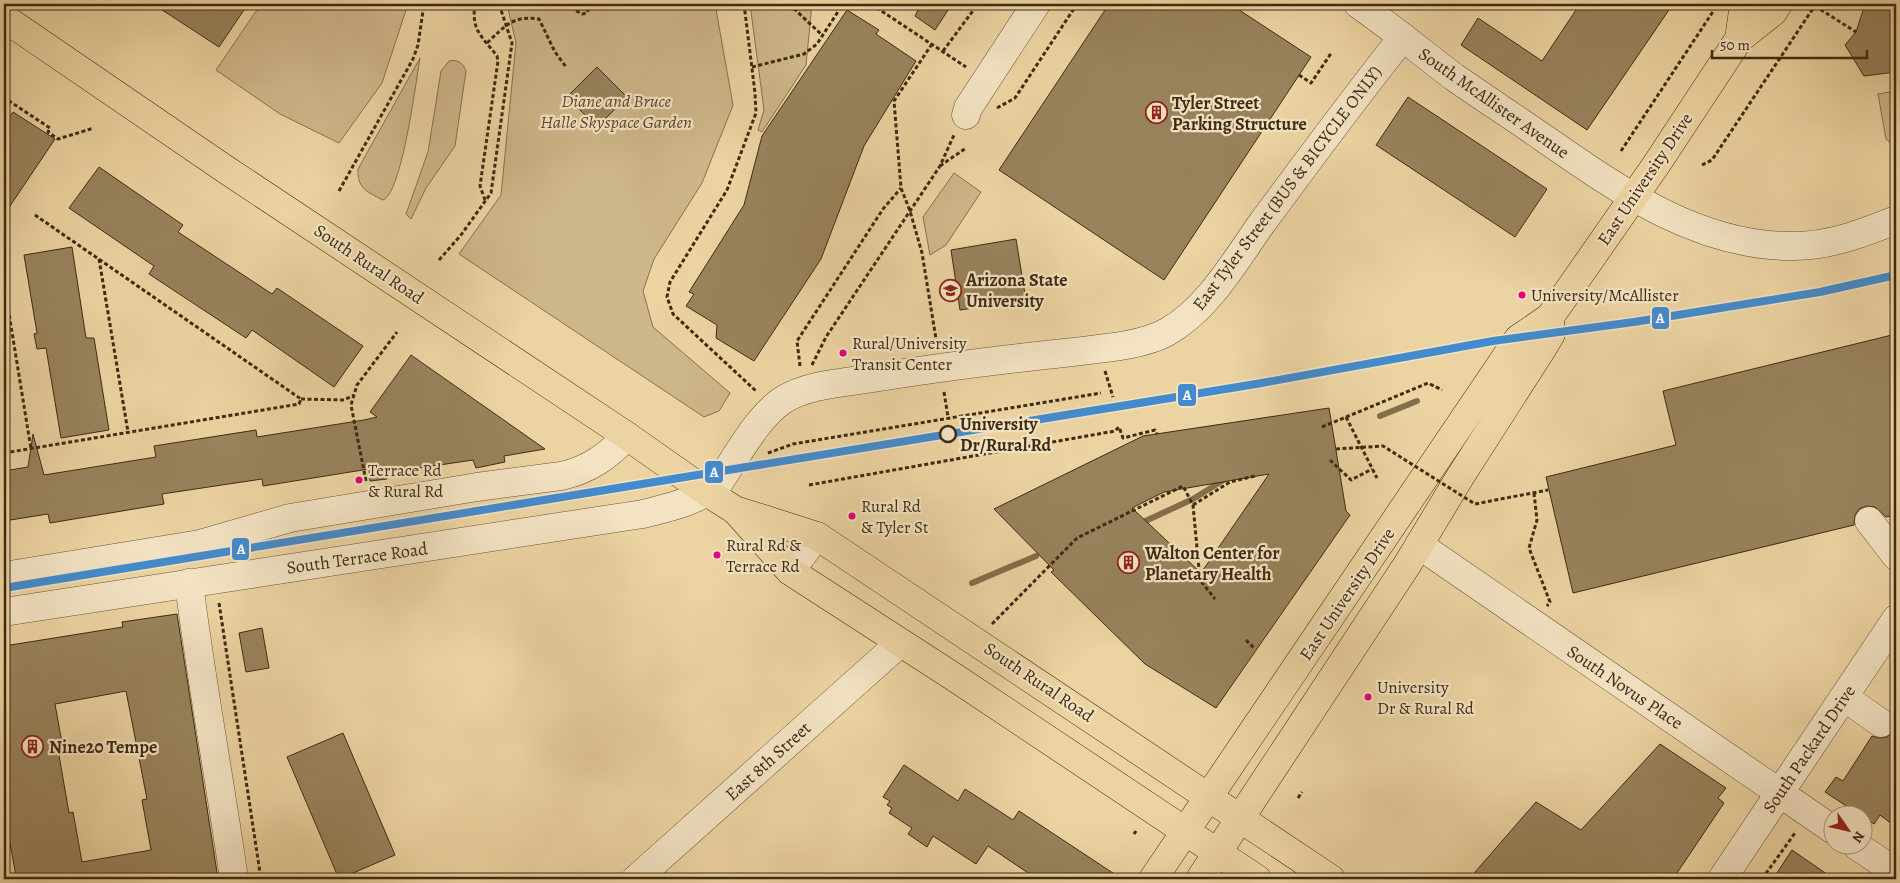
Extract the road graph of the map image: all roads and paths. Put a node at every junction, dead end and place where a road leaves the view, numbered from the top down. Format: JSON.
{"nodes":[{"id":1,"x":424,"y":4,"type":"edge"},
{"id":2,"x":475,"y":4,"type":"edge"},
{"id":3,"x":499,"y":4,"type":"edge"},
{"id":4,"x":565,"y":4,"type":"edge"},
{"id":5,"x":590,"y":4,"type":"edge"},
{"id":6,"x":744,"y":4,"type":"edge"},
{"id":7,"x":789,"y":4,"type":"edge"},
{"id":8,"x":843,"y":4,"type":"edge"},
{"id":9,"x":871,"y":4,"type":"edge"},
{"id":10,"x":978,"y":4,"type":"edge"},
{"id":11,"x":1036,"y":4,"type":"edge"},
{"id":12,"x":1078,"y":4,"type":"edge"},
{"id":13,"x":1358,"y":4,"type":"edge"},
{"id":14,"x":1718,"y":4,"type":"edge"},
{"id":15,"x":1744,"y":4,"type":"edge"},
{"id":16,"x":1778,"y":4,"type":"edge"},
{"id":17,"x":1816,"y":5,"type":"edge"},
{"id":18,"x":4,"y":18,"type":"edge"},
{"id":19,"x":506,"y":24,"type":"junction"},
{"id":20,"x":1856,"y":32,"type":"dead end"},
{"id":21,"x":822,"y":35,"type":"junction"},
{"id":22,"x":1403,"y":37,"type":"junction"},
{"id":23,"x":1739,"y":39,"type":"junction"},
{"id":24,"x":487,"y":43,"type":"junction"},
{"id":25,"x":932,"y":44,"type":"junction"},
{"id":26,"x":943,"y":52,"type":"junction"},
{"id":27,"x":1332,"y":52,"type":"dead end"},
{"id":28,"x":566,"y":67,"type":"dead end"},
{"id":29,"x":752,"y":67,"type":"junction"},
{"id":30,"x":970,"y":69,"type":"dead end"},
{"id":31,"x":1299,"y":75,"type":"dead end"},
{"id":32,"x":4,"y":102,"type":"edge"},
{"id":33,"x":994,"y":110,"type":"dead end"},
{"id":34,"x":966,"y":115,"type":"joint"},
{"id":35,"x":94,"y":128,"type":"dead end"},
{"id":36,"x":966,"y":148,"type":"dead end"},
{"id":37,"x":1621,"y":151,"type":"dead end"},
{"id":38,"x":1702,"y":165,"type":"dead end"},
{"id":39,"x":940,"y":166,"type":"junction"},
{"id":40,"x":901,"y":188,"type":"junction"},
{"id":41,"x":339,"y":191,"type":"dead end"},
{"id":42,"x":1634,"y":197,"type":"junction"},
{"id":43,"x":485,"y":201,"type":"junction"},
{"id":44,"x":910,"y":211,"type":"junction"},
{"id":45,"x":35,"y":215,"type":"dead end"},
{"id":46,"x":1896,"y":220,"type":"edge"},
{"id":47,"x":99,"y":258,"type":"junction"},
{"id":48,"x":439,"y":260,"type":"dead end"},
{"id":49,"x":4,"y":283,"type":"edge"},
{"id":50,"x":1550,"y":318,"type":"junction"},
{"id":51,"x":397,"y":332,"type":"dead end"},
{"id":52,"x":937,"y":345,"type":"dead end"},
{"id":53,"x":1103,"y":363,"type":"dead end"},
{"id":54,"x":800,"y":366,"type":"dead end"},
{"id":55,"x":817,"y":387,"type":"junction"},
{"id":56,"x":944,"y":389,"type":"dead end"},
{"id":57,"x":1442,"y":390,"type":"dead end"},
{"id":58,"x":757,"y":392,"type":"dead end"},
{"id":59,"x":1101,"y":392,"type":"dead end"},
{"id":60,"x":354,"y":395,"type":"junction"},
{"id":61,"x":1113,"y":397,"type":"dead end"},
{"id":62,"x":301,"y":399,"type":"junction"},
{"id":63,"x":948,"y":417,"type":"junction"},
{"id":64,"x":1346,"y":417,"type":"junction"},
{"id":65,"x":1322,"y":427,"type":"dead end"},
{"id":66,"x":128,"y":432,"type":"junction"},
{"id":67,"x":1157,"y":434,"type":"dead end"},
{"id":68,"x":627,"y":436,"type":"junction"},
{"id":69,"x":31,"y":449,"type":"junction"},
{"id":70,"x":1336,"y":449,"type":"dead end"},
{"id":71,"x":768,"y":452,"type":"dead end"},
{"id":72,"x":4,"y":453,"type":"edge"},
{"id":73,"x":1330,"y":460,"type":"dead end"},
{"id":74,"x":1372,"y":468,"type":"junction"},
{"id":75,"x":1255,"y":476,"type":"dead end"},
{"id":76,"x":1376,"y":478,"type":"dead end"},
{"id":77,"x":809,"y":485,"type":"dead end"},
{"id":78,"x":368,"y":487,"type":"dead end"},
{"id":79,"x":1548,"y":490,"type":"dead end"},
{"id":80,"x":708,"y":493,"type":"junction"},
{"id":81,"x":1534,"y":493,"type":"junction"},
{"id":82,"x":1193,"y":505,"type":"junction"},
{"id":83,"x":735,"y":510,"type":"junction"},
{"id":84,"x":1869,"y":521,"type":"dead end"},
{"id":85,"x":817,"y":536,"type":"junction"},
{"id":86,"x":1419,"y":544,"type":"junction"},
{"id":87,"x":1896,"y":556,"type":"edge"},
{"id":88,"x":790,"y":571,"type":"junction"},
{"id":89,"x":4,"y":576,"type":"edge"},
{"id":90,"x":216,"y":578,"type":"junction"},
{"id":91,"x":189,"y":583,"type":"junction"},
{"id":92,"x":1215,"y":599,"type":"dead end"},
{"id":93,"x":4,"y":612,"type":"edge"},
{"id":94,"x":1543,"y":612,"type":"dead end"},
{"id":95,"x":1896,"y":619,"type":"edge"},
{"id":96,"x":992,"y":624,"type":"dead end"},
{"id":97,"x":1246,"y":640,"type":"dead end"},
{"id":98,"x":900,"y":643,"type":"junction"},
{"id":99,"x":1254,"y":650,"type":"dead end"},
{"id":100,"x":1844,"y":698,"type":"junction"},
{"id":101,"x":1881,"y":723,"type":"dead end"},
{"id":102,"x":1302,"y":792,"type":"dead end"},
{"id":103,"x":1780,"y":793,"type":"junction"},
{"id":104,"x":1209,"y":796,"type":"junction"},
{"id":105,"x":1298,"y":798,"type":"dead end"},
{"id":106,"x":1241,"y":818,"type":"junction"},
{"id":107,"x":1822,"y":822,"type":"edge"},
{"id":108,"x":1185,"y":831,"type":"junction"},
{"id":109,"x":1795,"y":832,"type":"dead end"},
{"id":110,"x":1217,"y":852,"type":"junction"},
{"id":111,"x":1872,"y":856,"type":"edge"},
{"id":112,"x":1896,"y":872,"type":"edge"},
{"id":113,"x":234,"y":879,"type":"edge"},
{"id":114,"x":261,"y":879,"type":"edge"},
{"id":115,"x":636,"y":879,"type":"edge"},
{"id":116,"x":1153,"y":879,"type":"edge"},
{"id":117,"x":1200,"y":879,"type":"edge"},
{"id":118,"x":1257,"y":879,"type":"edge"},
{"id":119,"x":1331,"y":879,"type":"edge"},
{"id":120,"x":1722,"y":879,"type":"edge"},
{"id":121,"x":1762,"y":879,"type":"edge"}],
"edges":[{"from":1,"to":41,"type":"path"},
{"from":2,"to":24,"type":"path"},
{"from":3,"to":19,"type":"path"},
{"from":4,"to":5,"type":"path"},
{"from":6,"to":29,"type":"path"},
{"from":7,"to":21,"type":"path"},
{"from":8,"to":21,"type":"path"},
{"from":9,"to":25,"type":"path"},
{"from":10,"to":26,"type":"path"},
{"from":11,"to":34,"type":"street"},
{"from":12,"to":33,"type":"path"},
{"from":13,"to":22,"type":"street","name":"South McAllister Avenue"},
{"from":14,"to":37,"type":"path"},
{"from":15,"to":23,"type":"main road","name":"East University Drive"},
{"from":16,"to":23,"type":"main road","name":"East University Drive"},
{"from":17,"to":20,"type":"path"},
{"from":17,"to":38,"type":"path"},
{"from":18,"to":68,"type":"main road","name":"South Rural Road"},
{"from":19,"to":24,"type":"path"},
{"from":19,"to":28,"type":"path"},
{"from":19,"to":43,"type":"path"},
{"from":21,"to":29,"type":"path"},
{"from":22,"to":42,"type":"street","name":"South McAllister Avenue"},
{"from":22,"to":55,"type":"street","name":"East Tyler Street (BUS & BICYCLE ONLY)"},
{"from":23,"to":42,"type":"main road","name":"East University Drive"},
{"from":24,"to":43,"type":"path"},
{"from":25,"to":26,"type":"path"},
{"from":25,"to":40,"type":"path"},
{"from":26,"to":30,"type":"path"},
{"from":27,"to":31,"type":"path"},
{"from":29,"to":58,"type":"path"},
{"from":32,"to":35,"type":"path"},
{"from":34,"to":39,"type":"path"},
{"from":36,"to":39,"type":"path"},
{"from":39,"to":44,"type":"path"},
{"from":40,"to":44,"type":"path"},
{"from":40,"to":54,"type":"path"},
{"from":42,"to":46,"type":"street","name":"South McAllister Avenue"},
{"from":42,"to":50,"type":"main road","name":"East University Drive"},
{"from":43,"to":48,"type":"path"},
{"from":44,"to":52,"type":"path"},
{"from":44,"to":55,"type":"path"},
{"from":45,"to":47,"type":"path"},
{"from":47,"to":62,"type":"path"},
{"from":47,"to":66,"type":"path"},
{"from":49,"to":69,"type":"path"},
{"from":50,"to":86,"type":"main road","name":"East University Drive"},
{"from":50,"to":104,"type":"main road","name":"East University Drive"},
{"from":51,"to":60,"type":"path"},
{"from":53,"to":61,"type":"path"},
{"from":55,"to":80,"type":"street","name":"East Tyler Street (BUS & BICYCLE ONLY)"},
{"from":56,"to":63,"type":"path"},
{"from":57,"to":64,"type":"path"},
{"from":59,"to":63,"type":"path"},
{"from":60,"to":62,"type":"path"},
{"from":60,"to":78,"type":"path"},
{"from":62,"to":66,"type":"path"},
{"from":63,"to":71,"type":"path"},
{"from":64,"to":65,"type":"path"},
{"from":64,"to":74,"type":"path"},
{"from":66,"to":69,"type":"path"},
{"from":67,"to":77,"type":"path"},
{"from":68,"to":80,"type":"main road","name":"South Rural Road"},
{"from":68,"to":89,"type":"street"},
{"from":69,"to":72,"type":"path"},
{"from":70,"to":81,"type":"path","bridge":true},
{"from":73,"to":74,"type":"path"},
{"from":74,"to":76,"type":"path"},
{"from":75,"to":82,"type":"path"},
{"from":79,"to":81,"type":"path","bridge":true},
{"from":80,"to":83,"type":"main road","name":"South Rural Road"},
{"from":80,"to":90,"type":"street","name":"South Terrace Road"},
{"from":81,"to":94,"type":"path"},
{"from":82,"to":92,"type":"path"},
{"from":82,"to":96,"type":"path"},
{"from":83,"to":85,"type":"main road","name":"South Rural Road"},
{"from":83,"to":88,"type":"main road","name":"South Rural Road"},
{"from":84,"to":87,"type":"street"},
{"from":85,"to":88,"type":"street"},
{"from":85,"to":104,"type":"main road","name":"South Rural Road"},
{"from":86,"to":103,"type":"street","name":"South Novus Place"},
{"from":86,"to":106,"type":"main road","name":"East University Drive"},
{"from":88,"to":98,"type":"main road","name":"South Rural Road"},
{"from":90,"to":91,"type":"street","name":"South Terrace Road"},
{"from":90,"to":114,"type":"path"},
{"from":91,"to":93,"type":"street","name":"South Terrace Road"},
{"from":91,"to":113,"type":"street"},
{"from":95,"to":100,"type":"street","name":"South Packard Drive"},
{"from":97,"to":99,"type":"path"},
{"from":98,"to":108,"type":"main road","name":"South Rural Road"},
{"from":98,"to":115,"type":"street","name":"East 8th Street"},
{"from":100,"to":101,"type":"street"},
{"from":100,"to":103,"type":"street","name":"South Packard Drive"},
{"from":102,"to":105,"type":"path"},
{"from":103,"to":107,"type":"street","name":"South Novus Place"},
{"from":103,"to":120,"type":"street","name":"South Packard Drive"},
{"from":104,"to":106,"type":"main road","name":"South Rural Road"},
{"from":104,"to":108,"type":"main road","name":"East University Drive"},
{"from":106,"to":110,"type":"main road","name":"East University Drive"},
{"from":106,"to":119,"type":"main road","name":"South Rural Road"},
{"from":108,"to":110,"type":"main road","name":"South Rural Road"},
{"from":108,"to":116,"type":"main road","name":"East University Drive"},
{"from":109,"to":121,"type":"path"},
{"from":110,"to":117,"type":"main road","name":"East University Drive"},
{"from":110,"to":118,"type":"main road","name":"South Rural Road"},
{"from":111,"to":112,"type":"street"}]}
